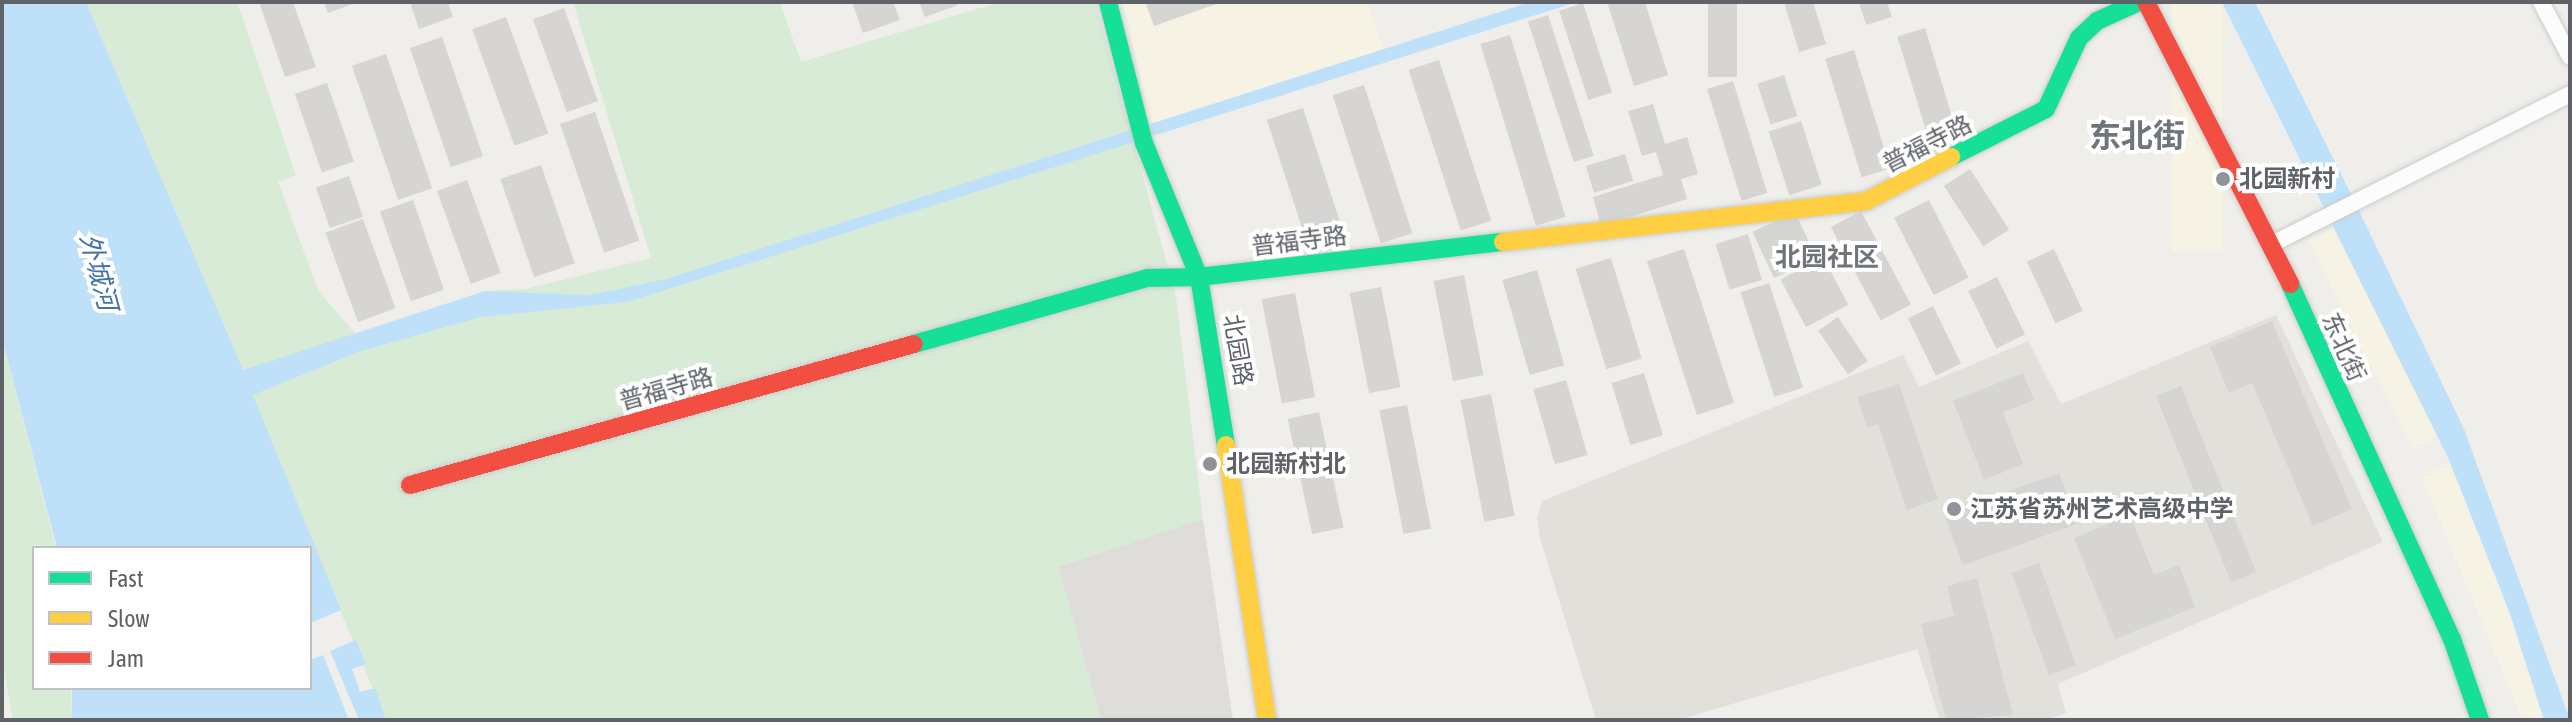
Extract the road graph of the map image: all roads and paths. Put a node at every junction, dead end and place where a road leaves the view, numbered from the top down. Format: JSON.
{"nodes":[{"id":1,"x":1108,"y":2,"type":"edge"},
{"id":2,"x":2139,"y":2,"type":"edge"},
{"id":3,"x":2146,"y":2,"type":"edge"},
{"id":4,"x":2541,"y":2,"type":"edge"},
{"id":5,"x":2570,"y":57,"type":"edge"},
{"id":6,"x":2570,"y":94,"type":"edge"},
{"id":7,"x":2272,"y":244,"type":"junction"},
{"id":8,"x":1199,"y":277,"type":"junction"},
{"id":9,"x":410,"y":485,"type":"dead end"},
{"id":10,"x":1267,"y":720,"type":"edge"},
{"id":11,"x":2480,"y":720,"type":"edge"}],
"edges":[{"from":1,"to":8,"type":"street","name":"北园路"},
{"from":2,"to":8,"type":"street","name":"普福寺路"},
{"from":3,"to":7,"type":"street","name":"东北街"},
{"from":4,"to":5,"type":"street"},
{"from":6,"to":7,"type":"street"},
{"from":7,"to":11,"type":"street","name":"东北街"},
{"from":8,"to":9,"type":"street","name":"普福寺路"},
{"from":8,"to":10,"type":"street","name":"北园路"}]}
